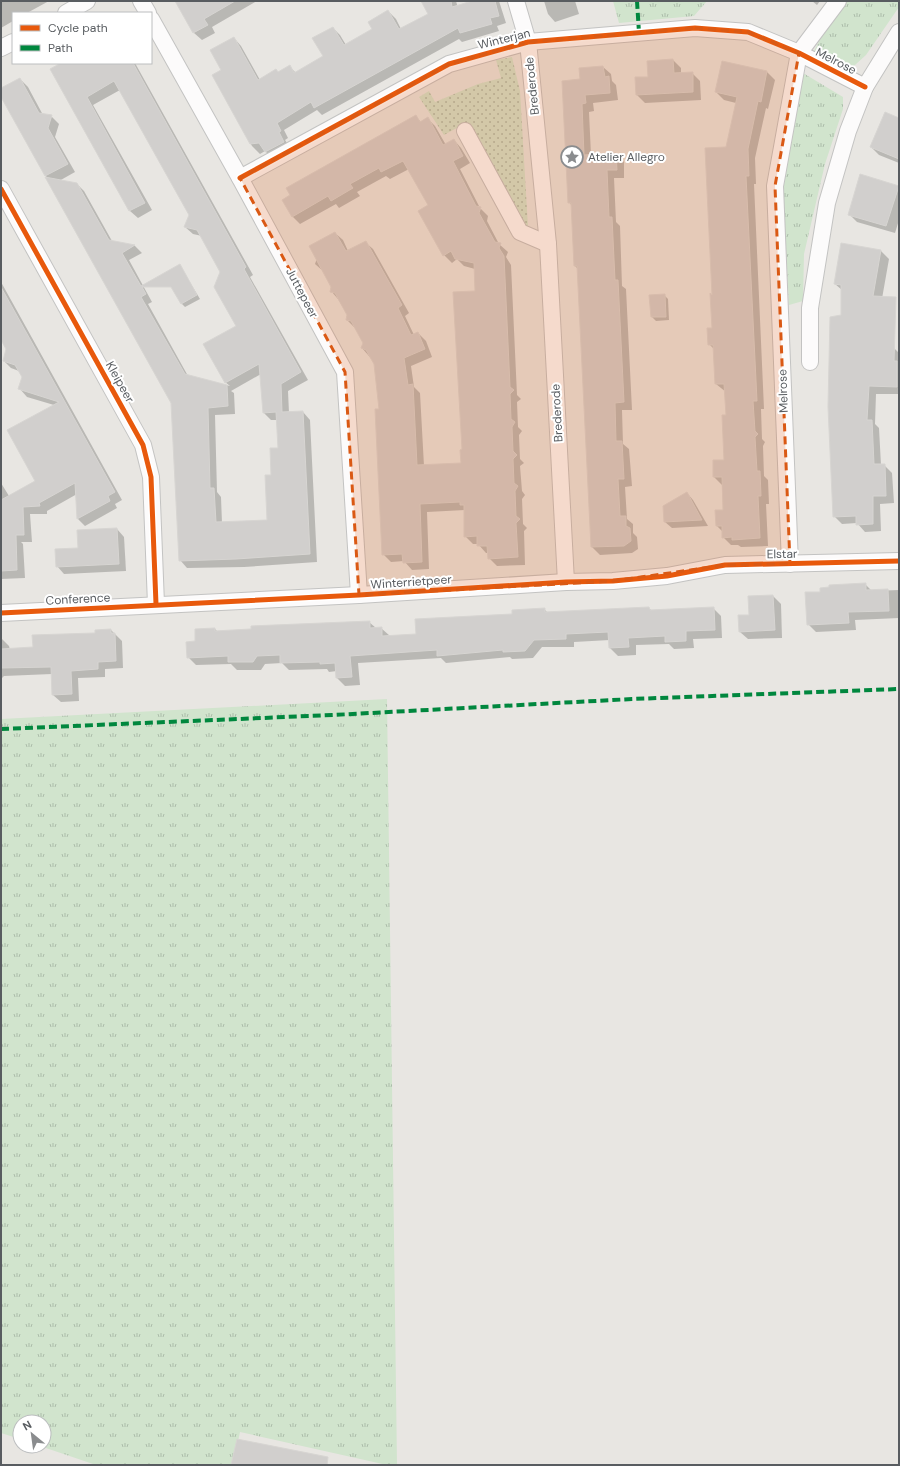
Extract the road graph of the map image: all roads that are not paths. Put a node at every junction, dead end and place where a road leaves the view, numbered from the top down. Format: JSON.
{"nodes":[{"id":1,"x":87,"y":1,"type":"edge"},
{"id":2,"x":141,"y":1,"type":"edge"},
{"id":3,"x":516,"y":1,"type":"edge"},
{"id":4,"x":838,"y":1,"type":"edge"},
{"id":5,"x":68,"y":12,"type":"edge"},
{"id":6,"x":147,"y":12,"type":"edge"},
{"id":7,"x":152,"y":21,"type":"edge"},
{"id":8,"x":899,"y":32,"type":"edge"},
{"id":9,"x":12,"y":42,"type":"edge"},
{"id":10,"x":528,"y":42,"type":"junction"},
{"id":11,"x":1,"y":48,"type":"edge"},
{"id":12,"x":799,"y":53,"type":"junction"},
{"id":13,"x":864,"y":87,"type":"junction"},
{"id":14,"x":465,"y":131,"type":"dead end"},
{"id":15,"x":240,"y":178,"type":"junction"},
{"id":16,"x":1,"y":189,"type":"edge"},
{"id":17,"x":548,"y":244,"type":"junction"},
{"id":18,"x":810,"y":362,"type":"dead end"},
{"id":19,"x":899,"y":561,"type":"edge"},
{"id":20,"x":790,"y":564,"type":"junction"},
{"id":21,"x":667,"y":576,"type":"joint"},
{"id":22,"x":566,"y":582,"type":"junction"},
{"id":23,"x":359,"y":595,"type":"junction"},
{"id":24,"x":156,"y":604,"type":"junction"},
{"id":25,"x":1,"y":613,"type":"edge"}],
"edges":[{"from":1,"to":5,"type":"street"},
{"from":2,"to":6,"type":"street"},
{"from":3,"to":10,"type":"street","name":"Brederode"},
{"from":4,"to":12,"type":"street","name":"Melrose"},
{"from":7,"to":15,"type":"street","name":"Juttepeer"},
{"from":8,"to":13,"type":"street","name":"Melrose"},
{"from":9,"to":11,"type":"street"},
{"from":10,"to":12,"type":"street","name":"Winterjan"},
{"from":10,"to":15,"type":"street","name":"Winterjan"},
{"from":10,"to":17,"type":"street","name":"Brederode"},
{"from":12,"to":13,"type":"street","name":"Melrose"},
{"from":12,"to":20,"type":"street","name":"Melrose"},
{"from":13,"to":18,"type":"street","name":"Melrose"},
{"from":14,"to":17,"type":"street"},
{"from":15,"to":23,"type":"street","name":"Juttepeer"},
{"from":16,"to":24,"type":"street","name":"Kleipeer"},
{"from":17,"to":22,"type":"street","name":"Brederode"},
{"from":19,"to":20,"type":"street","name":"Elstar"},
{"from":20,"to":21,"type":"street","name":"Elstar"},
{"from":21,"to":22,"type":"street","name":"Winterrietpeer"},
{"from":22,"to":23,"type":"street","name":"Winterrietpeer"},
{"from":23,"to":24,"type":"street","name":"Winterrietpeer"},
{"from":24,"to":25,"type":"street","name":"Conference"}]}
